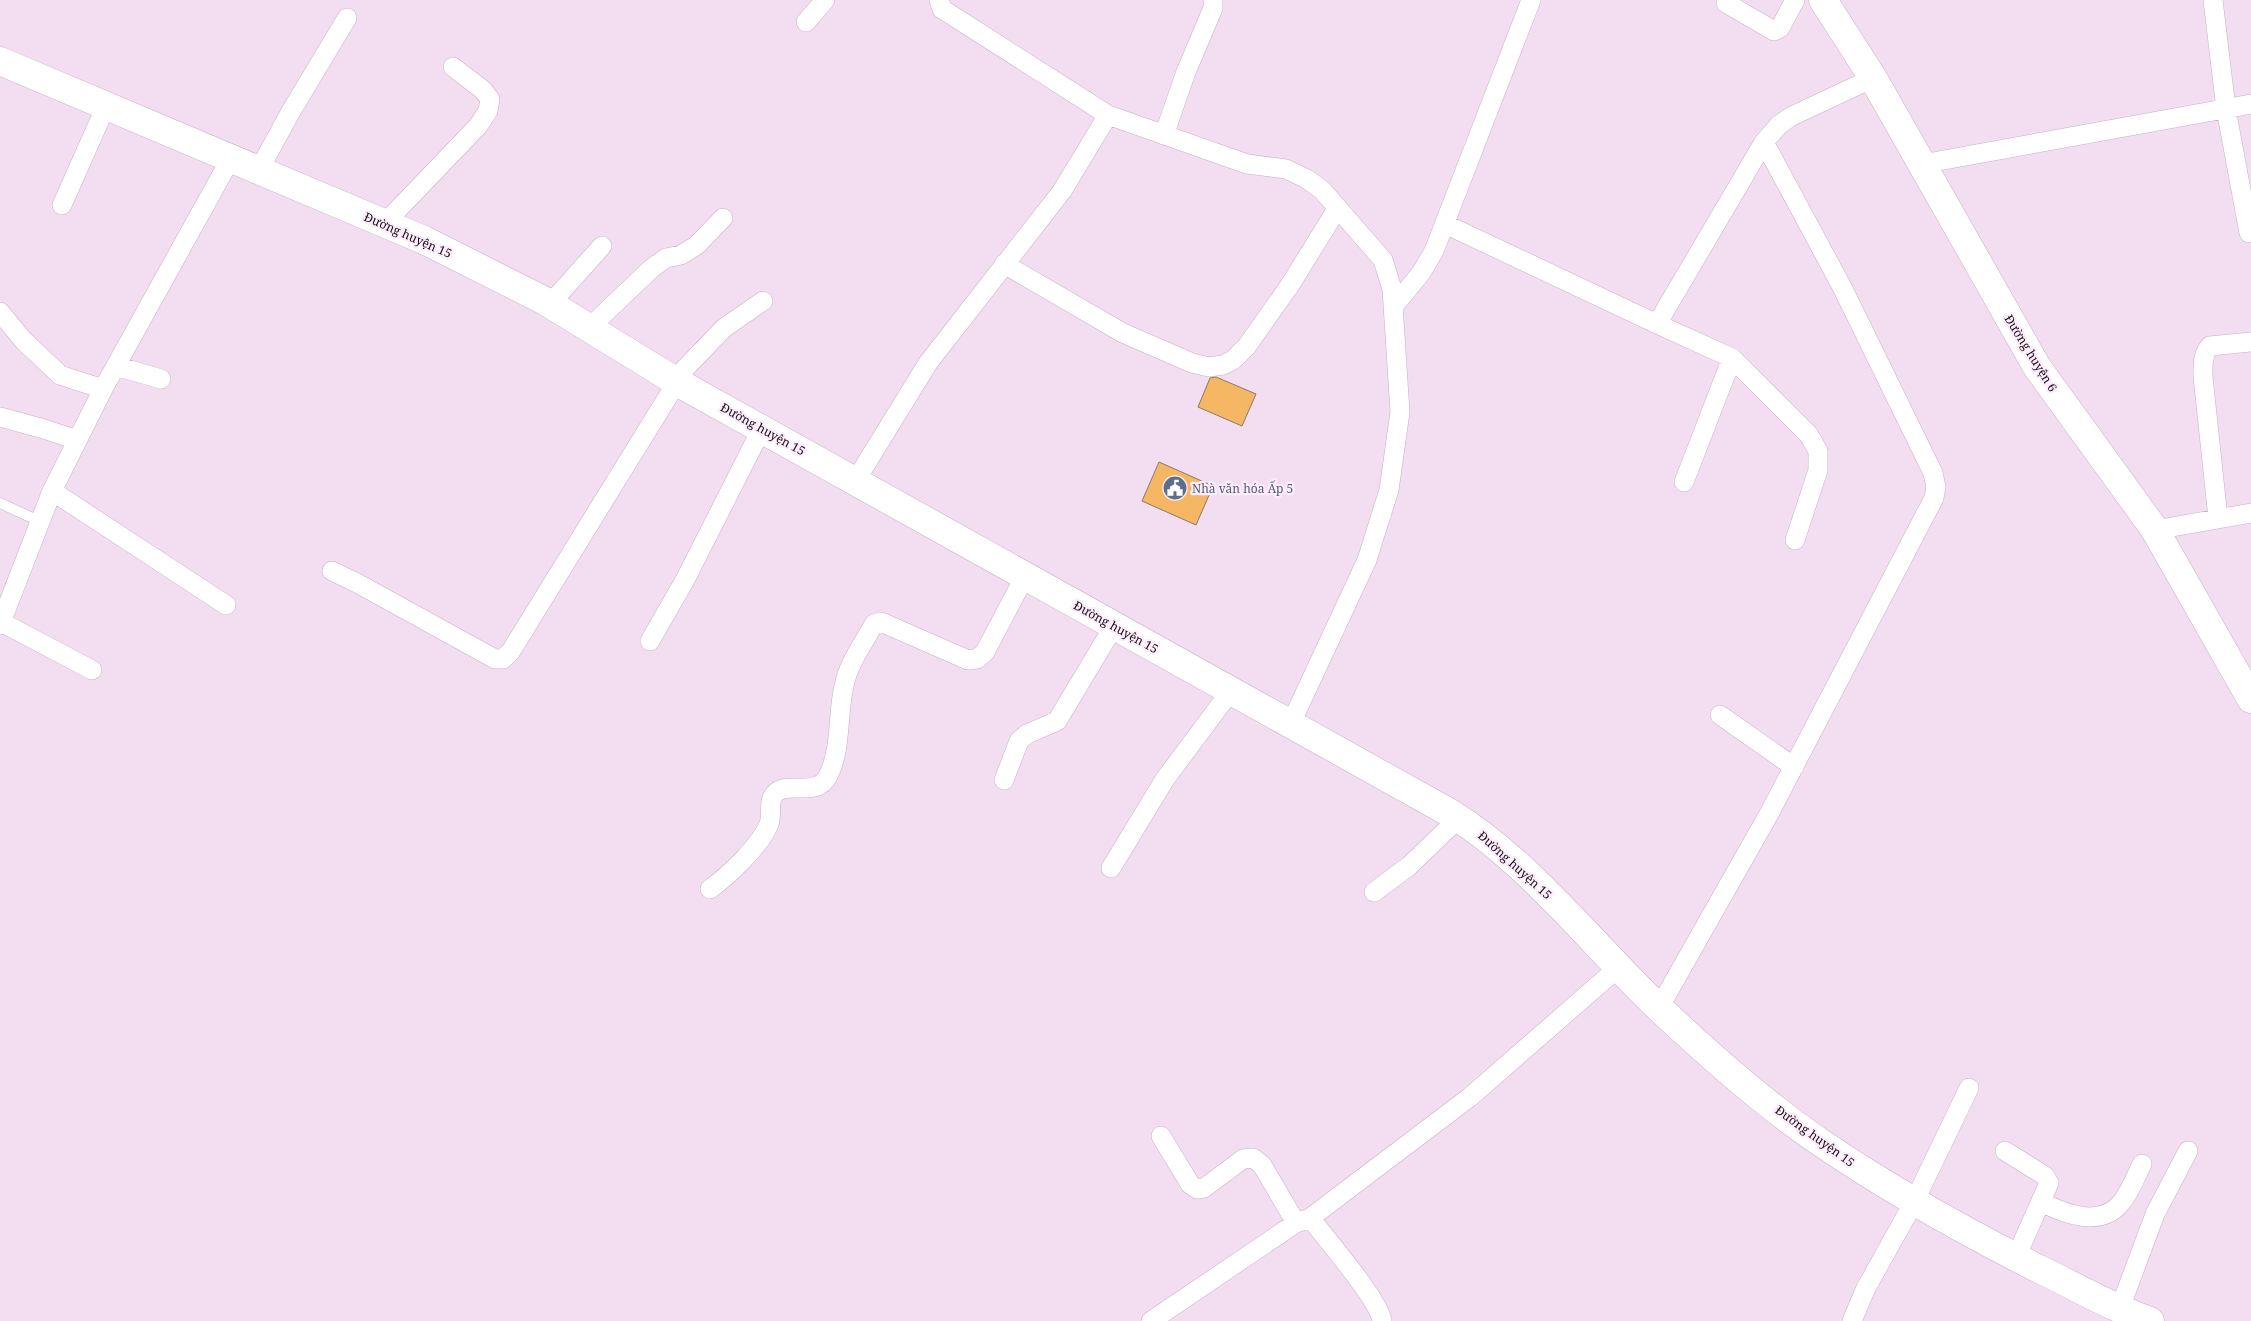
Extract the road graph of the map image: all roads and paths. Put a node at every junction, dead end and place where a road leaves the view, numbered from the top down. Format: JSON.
{"nodes":[{"id":1,"x":825,"y":0,"type":"edge"},
{"id":2,"x":939,"y":0,"type":"edge"},
{"id":3,"x":1213,"y":0,"type":"edge"},
{"id":4,"x":1531,"y":0,"type":"edge"},
{"id":5,"x":1795,"y":0,"type":"edge"},
{"id":6,"x":1823,"y":0,"type":"edge"},
{"id":7,"x":2213,"y":0,"type":"edge"},
{"id":8,"x":1726,"y":3,"type":"dead end"},
{"id":9,"x":347,"y":18,"type":"dead end"},
{"id":10,"x":806,"y":22,"type":"dead end"},
{"id":11,"x":0,"y":61,"type":"edge"},
{"id":12,"x":453,"y":67,"type":"dead end"},
{"id":13,"x":1873,"y":78,"type":"junction"},
{"id":14,"x":2251,"y":104,"type":"edge"},
{"id":15,"x":106,"y":106,"type":"junction"},
{"id":16,"x":2226,"y":109,"type":"junction"},
{"id":17,"x":1108,"y":115,"type":"junction"},
{"id":18,"x":1164,"y":135,"type":"junction"},
{"id":19,"x":1764,"y":142,"type":"junction"},
{"id":20,"x":231,"y":158,"type":"junction"},
{"id":21,"x":1922,"y":164,"type":"junction"},
{"id":22,"x":259,"y":170,"type":"junction"},
{"id":23,"x":62,"y":204,"type":"dead end"},
{"id":24,"x":1337,"y":209,"type":"junction"},
{"id":25,"x":723,"y":218,"type":"dead end"},
{"id":26,"x":384,"y":224,"type":"junction"},
{"id":27,"x":1445,"y":224,"type":"junction"},
{"id":28,"x":2248,"y":233,"type":"dead end"},
{"id":29,"x":602,"y":246,"type":"dead end"},
{"id":30,"x":1004,"y":264,"type":"junction"},
{"id":31,"x":763,"y":301,"type":"dead end"},
{"id":32,"x":550,"y":304,"type":"junction"},
{"id":33,"x":1393,"y":307,"type":"junction"},
{"id":34,"x":0,"y":312,"type":"edge"},
{"id":35,"x":1657,"y":324,"type":"junction"},
{"id":36,"x":589,"y":328,"type":"junction"},
{"id":37,"x":2251,"y":342,"type":"edge"},
{"id":38,"x":1732,"y":358,"type":"junction"},
{"id":39,"x":116,"y":366,"type":"junction"},
{"id":40,"x":161,"y":380,"type":"dead end"},
{"id":41,"x":676,"y":381,"type":"junction"},
{"id":42,"x":103,"y":389,"type":"junction"},
{"id":43,"x":0,"y":417,"type":"edge"},
{"id":44,"x":762,"y":428,"type":"junction"},
{"id":45,"x":77,"y":440,"type":"junction"},
{"id":46,"x":856,"y":480,"type":"junction"},
{"id":47,"x":1684,"y":482,"type":"dead end"},
{"id":48,"x":52,"y":491,"type":"junction"},
{"id":49,"x":0,"y":503,"type":"edge"},
{"id":50,"x":2251,"y":513,"type":"edge"},
{"id":51,"x":2218,"y":518,"type":"junction"},
{"id":52,"x":39,"y":520,"type":"junction"},
{"id":53,"x":2154,"y":530,"type":"junction"},
{"id":54,"x":1795,"y":540,"type":"dead end"},
{"id":55,"x":332,"y":571,"type":"dead end"},
{"id":56,"x":1025,"y":576,"type":"junction"},
{"id":57,"x":226,"y":605,"type":"dead end"},
{"id":58,"x":1,"y":624,"type":"edge"},
{"id":59,"x":1114,"y":626,"type":"junction"},
{"id":60,"x":650,"y":641,"type":"dead end"},
{"id":61,"x":92,"y":670,"type":"dead end"},
{"id":62,"x":1230,"y":692,"type":"junction"},
{"id":63,"x":2251,"y":699,"type":"edge"},
{"id":64,"x":1720,"y":715,"type":"dead end"},
{"id":65,"x":1291,"y":723,"type":"junction"},
{"id":66,"x":1794,"y":767,"type":"junction"},
{"id":67,"x":1004,"y":780,"type":"dead end"},
{"id":68,"x":1458,"y":818,"type":"junction"},
{"id":69,"x":1111,"y":868,"type":"dead end"},
{"id":70,"x":710,"y":889,"type":"dead end"},
{"id":71,"x":1374,"y":892,"type":"dead end"},
{"id":72,"x":1619,"y":967,"type":"junction"},
{"id":73,"x":1660,"y":1008,"type":"junction"},
{"id":74,"x":1969,"y":1088,"type":"dead end"},
{"id":75,"x":1161,"y":1136,"type":"dead end"},
{"id":76,"x":2005,"y":1151,"type":"dead end"},
{"id":77,"x":2188,"y":1151,"type":"dead end"},
{"id":78,"x":2142,"y":1164,"type":"dead end"},
{"id":79,"x":1914,"y":1202,"type":"junction"},
{"id":80,"x":2041,"y":1202,"type":"junction"},
{"id":81,"x":1303,"y":1220,"type":"junction"},
{"id":82,"x":2016,"y":1257,"type":"junction"},
{"id":83,"x":2120,"y":1308,"type":"junction"},
{"id":84,"x":1152,"y":1321,"type":"edge"},
{"id":85,"x":1382,"y":1321,"type":"edge"},
{"id":86,"x":1852,"y":1321,"type":"edge"},
{"id":87,"x":2150,"y":1321,"type":"edge"}],
"edges":[{"from":1,"to":10,"type":"street"},
{"from":2,"to":17,"type":"street"},
{"from":3,"to":18,"type":"street"},
{"from":4,"to":27,"type":"street"},
{"from":5,"to":8,"type":"street"},
{"from":6,"to":13,"type":"street","name":"Đường huyện 6"},
{"from":7,"to":16,"type":"street"},
{"from":9,"to":22,"type":"street"},
{"from":11,"to":15,"type":"street","name":"Đường huyện 15"},
{"from":12,"to":26,"type":"street"},
{"from":13,"to":19,"type":"street"},
{"from":13,"to":21,"type":"street","name":"Đường huyện 6"},
{"from":14,"to":16,"type":"street"},
{"from":15,"to":20,"type":"street","name":"Đường huyện 15"},
{"from":15,"to":23,"type":"street"},
{"from":16,"to":21,"type":"street"},
{"from":16,"to":28,"type":"street"},
{"from":17,"to":18,"type":"street"},
{"from":17,"to":30,"type":"street"},
{"from":18,"to":24,"type":"street"},
{"from":19,"to":35,"type":"street"},
{"from":19,"to":66,"type":"street"},
{"from":20,"to":22,"type":"street","name":"Đường huyện 15"},
{"from":20,"to":39,"type":"street"},
{"from":21,"to":53,"type":"street","name":"Đường huyện 6"},
{"from":22,"to":26,"type":"street","name":"Đường huyện 15"},
{"from":24,"to":30,"type":"street"},
{"from":24,"to":33,"type":"street"},
{"from":25,"to":36,"type":"street"},
{"from":26,"to":32,"type":"street","name":"Đường huyện 15"},
{"from":27,"to":33,"type":"street"},
{"from":27,"to":35,"type":"street"},
{"from":29,"to":32,"type":"street"},
{"from":30,"to":46,"type":"street"},
{"from":31,"to":41,"type":"street"},
{"from":32,"to":36,"type":"street","name":"Đường huyện 15"},
{"from":33,"to":65,"type":"street"},
{"from":34,"to":42,"type":"street"},
{"from":35,"to":38,"type":"street"},
{"from":36,"to":41,"type":"street","name":"Đường huyện 15"},
{"from":37,"to":51,"type":"street"},
{"from":38,"to":47,"type":"street"},
{"from":38,"to":54,"type":"street"},
{"from":39,"to":40,"type":"street"},
{"from":39,"to":42,"type":"street"},
{"from":41,"to":44,"type":"street","name":"Đường huyện 15"},
{"from":41,"to":55,"type":"street"},
{"from":42,"to":45,"type":"street"},
{"from":43,"to":45,"type":"street"},
{"from":44,"to":46,"type":"street","name":"Đường huyện 15"},
{"from":44,"to":60,"type":"street"},
{"from":45,"to":48,"type":"street"},
{"from":46,"to":56,"type":"street","name":"Đường huyện 15"},
{"from":48,"to":52,"type":"street"},
{"from":48,"to":57,"type":"street"},
{"from":49,"to":52,"type":"lane"},
{"from":50,"to":51,"type":"street"},
{"from":51,"to":53,"type":"street"},
{"from":52,"to":58,"type":"street"},
{"from":53,"to":63,"type":"street","name":"Đường huyện 6"},
{"from":56,"to":59,"type":"street","name":"Đường huyện 15"},
{"from":56,"to":70,"type":"street"},
{"from":58,"to":61,"type":"street"},
{"from":59,"to":62,"type":"street","name":"Đường huyện 15"},
{"from":59,"to":67,"type":"street"},
{"from":62,"to":65,"type":"street","name":"Đường huyện 15"},
{"from":62,"to":69,"type":"street"},
{"from":64,"to":66,"type":"street"},
{"from":65,"to":68,"type":"street","name":"Đường huyện 15"},
{"from":66,"to":73,"type":"street"},
{"from":68,"to":71,"type":"street"},
{"from":68,"to":72,"type":"street","name":"Đường huyện 15"},
{"from":72,"to":73,"type":"street","name":"Đường huyện 15"},
{"from":72,"to":81,"type":"street"},
{"from":73,"to":79,"type":"street","name":"Đường huyện 15"},
{"from":74,"to":79,"type":"street"},
{"from":75,"to":81,"type":"street"},
{"from":76,"to":80,"type":"street"},
{"from":77,"to":83,"type":"street"},
{"from":78,"to":80,"type":"street"},
{"from":79,"to":82,"type":"street","name":"Đường huyện 15"},
{"from":79,"to":86,"type":"street"},
{"from":80,"to":82,"type":"street"},
{"from":81,"to":84,"type":"street"},
{"from":81,"to":85,"type":"street"},
{"from":82,"to":83,"type":"street","name":"Đường huyện 15"},
{"from":83,"to":87,"type":"street","name":"Đường huyện 15"}]}
